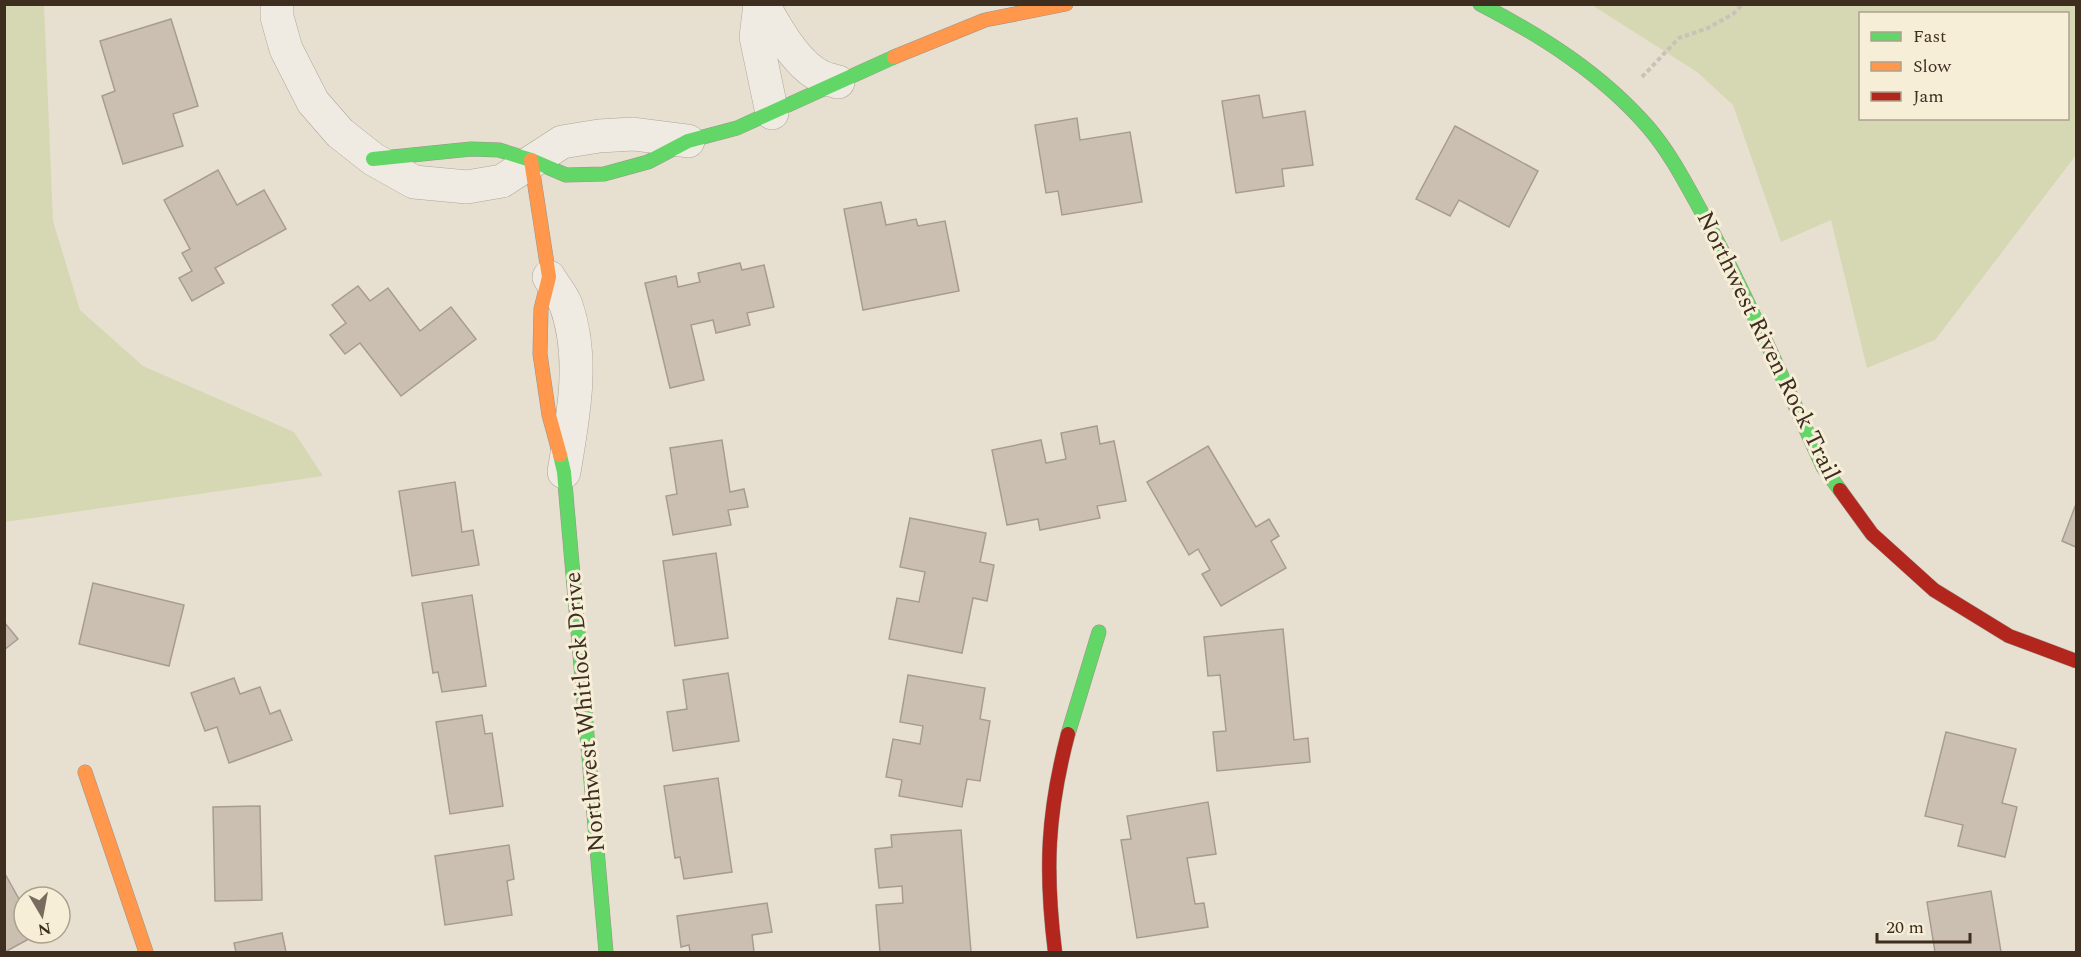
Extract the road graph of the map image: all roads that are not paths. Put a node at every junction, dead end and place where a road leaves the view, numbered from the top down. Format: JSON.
{"nodes":[{"id":1,"x":277,"y":4,"type":"edge"},
{"id":2,"x":761,"y":4,"type":"edge"},
{"id":3,"x":1066,"y":4,"type":"edge"},
{"id":4,"x":1480,"y":4,"type":"edge"},
{"id":5,"x":838,"y":82,"type":"junction"},
{"id":6,"x":772,"y":113,"type":"junction"},
{"id":7,"x":687,"y":141,"type":"joint"},
{"id":8,"x":531,"y":160,"type":"junction"},
{"id":9,"x":549,"y":277,"type":"joint"},
{"id":10,"x":564,"y":472,"type":"joint"},
{"id":11,"x":1098,"y":632,"type":"dead end"},
{"id":12,"x":2076,"y":661,"type":"edge"},
{"id":13,"x":85,"y":772,"type":"dead end"},
{"id":14,"x":146,"y":952,"type":"edge"},
{"id":15,"x":606,"y":952,"type":"edge"},
{"id":16,"x":1055,"y":952,"type":"edge"}],
"edges":[{"from":1,"to":8,"type":"street"},
{"from":2,"to":5,"type":"street"},
{"from":2,"to":6,"type":"street"},
{"from":3,"to":5,"type":"street"},
{"from":4,"to":12,"type":"street","name":"Northwest Riven Rock Trail"},
{"from":5,"to":6,"type":"street"},
{"from":6,"to":7,"type":"street"},
{"from":7,"to":8,"type":"street"},
{"from":8,"to":9,"type":"street","name":"Northwest Whitlock Drive"},
{"from":9,"to":10,"type":"street","name":"Northwest Whitlock Drive"},
{"from":10,"to":15,"type":"street","name":"Northwest Whitlock Drive"},
{"from":11,"to":16,"type":"street"},
{"from":13,"to":14,"type":"street"}]}
